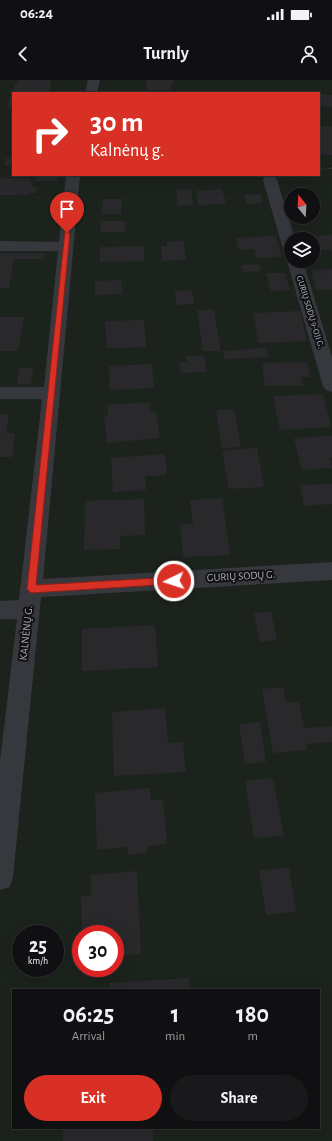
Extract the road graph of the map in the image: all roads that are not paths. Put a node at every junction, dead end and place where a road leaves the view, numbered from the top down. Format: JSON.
{"nodes":[{"id":1,"x":94,"y":80,"type":"edge"},
{"id":2,"x":91,"y":92,"type":"edge"},
{"id":3,"x":73,"y":176,"type":"edge"},
{"id":4,"x":270,"y":180,"type":"dead end"},
{"id":5,"x":286,"y":232,"type":"edge"},
{"id":6,"x":0,"y":246,"type":"edge"},
{"id":7,"x":66,"y":247,"type":"junction"},
{"id":8,"x":297,"y":268,"type":"edge"},
{"id":9,"x":332,"y":386,"type":"edge"},
{"id":10,"x":0,"y":393,"type":"edge"},
{"id":11,"x":52,"y":393,"type":"junction"},
{"id":12,"x":332,"y":571,"type":"edge"},
{"id":13,"x":30,"y":599,"type":"junction"},
{"id":14,"x":0,"y":610,"type":"edge"},
{"id":15,"x":0,"y":877,"type":"edge"}],
"edges":[{"from":1,"to":2,"type":"street"},
{"from":3,"to":7,"type":"street","name":"KALNĖNŲ G."},
{"from":4,"to":5,"type":"street"},
{"from":6,"to":7,"type":"street"},
{"from":7,"to":11,"type":"street","name":"KALNĖNŲ G."},
{"from":8,"to":9,"type":"street","name":"GURIŲ SODŲ 9-OJI G."},
{"from":10,"to":11,"type":"street"},
{"from":11,"to":13,"type":"street","name":"KALNĖNŲ G."},
{"from":12,"to":13,"type":"street","name":"GURIŲ SODŲ G."},
{"from":13,"to":14,"type":"street","name":"GURIŲ SODŲ G."},
{"from":13,"to":15,"type":"street","name":"KALNĖNŲ G."}]}
